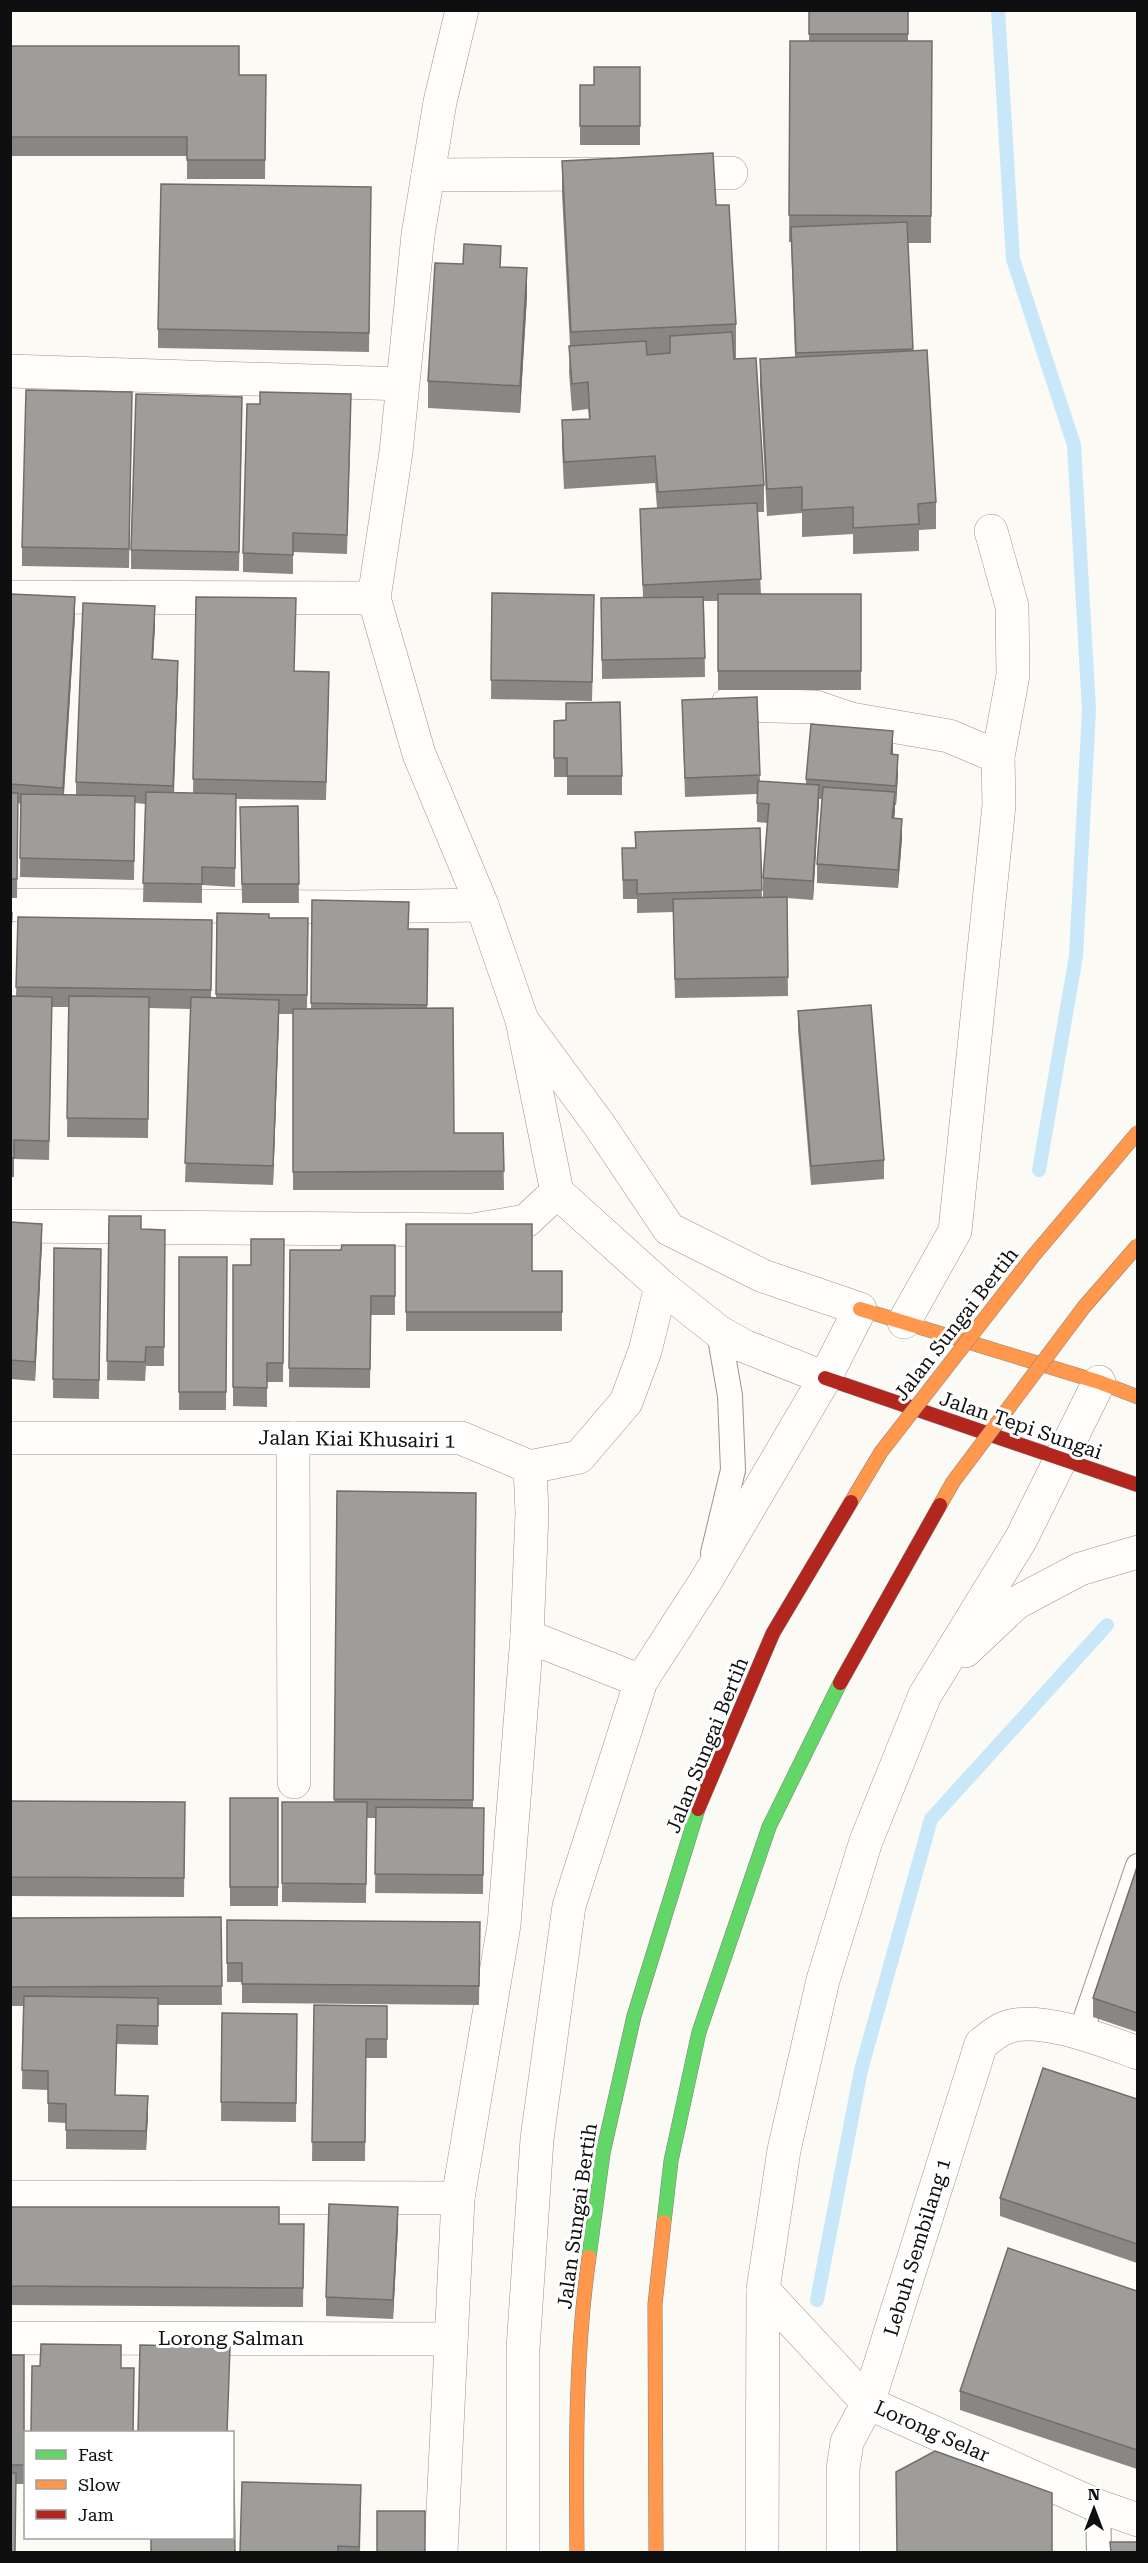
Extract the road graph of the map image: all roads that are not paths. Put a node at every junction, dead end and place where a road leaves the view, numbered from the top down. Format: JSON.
{"nodes":[{"id":1,"x":462,"y":10,"type":"edge"},
{"id":2,"x":731,"y":173,"type":"dead end"},
{"id":3,"x":428,"y":175,"type":"junction"},
{"id":4,"x":10,"y":371,"type":"edge"},
{"id":5,"x":402,"y":384,"type":"junction"},
{"id":6,"x":991,"y":531,"type":"dead end"},
{"id":7,"x":10,"y":597,"type":"edge"},
{"id":8,"x":374,"y":598,"type":"junction"},
{"id":9,"x":727,"y":705,"type":"edge"},
{"id":10,"x":998,"y":757,"type":"junction"},
{"id":11,"x":10,"y":904,"type":"edge"},
{"id":12,"x":482,"y":905,"type":"junction"},
{"id":13,"x":522,"y":1020,"type":"junction"},
{"id":14,"x":1137,"y":1132,"type":"edge"},
{"id":15,"x":557,"y":1192,"type":"junction"},
{"id":16,"x":10,"y":1226,"type":"edge"},
{"id":17,"x":1137,"y":1245,"type":"edge"},
{"id":18,"x":661,"y":1286,"type":"junction"},
{"id":19,"x":860,"y":1309,"type":"junction"},
{"id":20,"x":904,"y":1322,"type":"junction"},
{"id":21,"x":719,"y":1332,"type":"junction"},
{"id":22,"x":825,"y":1378,"type":"junction"},
{"id":23,"x":1099,"y":1382,"type":"junction"},
{"id":24,"x":1137,"y":1397,"type":"edge"},
{"id":25,"x":10,"y":1438,"type":"edge"},
{"id":26,"x":293,"y":1438,"type":"junction"},
{"id":27,"x":1059,"y":1459,"type":"junction"},
{"id":28,"x":530,"y":1467,"type":"junction"},
{"id":29,"x":1137,"y":1485,"type":"edge"},
{"id":30,"x":1137,"y":1552,"type":"edge"},
{"id":31,"x":707,"y":1579,"type":"junction"},
{"id":32,"x":526,"y":1636,"type":"junction"},
{"id":33,"x":641,"y":1681,"type":"junction"},
{"id":34,"x":925,"y":1695,"type":"junction"},
{"id":35,"x":294,"y":1782,"type":"dead end"},
{"id":36,"x":1137,"y":1866,"type":"edge"},
{"id":37,"x":469,"y":1925,"type":"edge"},
{"id":38,"x":504,"y":1925,"type":"junction"},
{"id":39,"x":1081,"y":2032,"type":"junction"},
{"id":40,"x":1137,"y":2053,"type":"edge"},
{"id":41,"x":10,"y":2197,"type":"edge"},
{"id":42,"x":458,"y":2198,"type":"junction"},
{"id":43,"x":763,"y":2290,"type":"junction"},
{"id":44,"x":10,"y":2338,"type":"edge"},
{"id":45,"x":451,"y":2339,"type":"junction"},
{"id":46,"x":868,"y":2403,"type":"junction"},
{"id":47,"x":1098,"y":2506,"type":"junction"},
{"id":48,"x":1137,"y":2520,"type":"edge"},
{"id":49,"x":441,"y":2553,"type":"edge"},
{"id":50,"x":523,"y":2553,"type":"edge"},
{"id":51,"x":577,"y":2553,"type":"edge"},
{"id":52,"x":656,"y":2553,"type":"edge"},
{"id":53,"x":762,"y":2553,"type":"edge"},
{"id":54,"x":843,"y":2553,"type":"edge"},
{"id":55,"x":1099,"y":2553,"type":"edge"}],
"edges":[{"from":1,"to":3,"type":"street"},
{"from":2,"to":3,"type":"street"},
{"from":3,"to":5,"type":"street"},
{"from":4,"to":5,"type":"street"},
{"from":5,"to":8,"type":"street"},
{"from":6,"to":10,"type":"street"},
{"from":7,"to":8,"type":"street"},
{"from":8,"to":12,"type":"street"},
{"from":9,"to":10,"type":"street"},
{"from":10,"to":20,"type":"street"},
{"from":11,"to":12,"type":"street"},
{"from":12,"to":13,"type":"street"},
{"from":13,"to":15,"type":"street"},
{"from":13,"to":19,"type":"street"},
{"from":14,"to":51,"type":"main road","name":"Jalan Sungai Bertih","bridge":true},
{"from":15,"to":16,"type":"street"},
{"from":15,"to":18,"type":"street"},
{"from":17,"to":52,"type":"main road","bridge":true},
{"from":18,"to":21,"type":"street"},
{"from":18,"to":28,"type":"street"},
{"from":19,"to":20,"type":"main road"},
{"from":19,"to":22,"type":"street"},
{"from":20,"to":23,"type":"main road"},
{"from":21,"to":22,"type":"street"},
{"from":21,"to":31,"type":"lane"},
{"from":22,"to":27,"type":"main road","name":"Jalan Tepi Sungai"},
{"from":22,"to":31,"type":"street"},
{"from":23,"to":24,"type":"main road"},
{"from":23,"to":27,"type":"street"},
{"from":25,"to":26,"type":"street","name":"Jalan Kiai Khusairi 1"},
{"from":26,"to":28,"type":"street","name":"Jalan Kiai Khusairi 1"},
{"from":26,"to":35,"type":"street"},
{"from":27,"to":29,"type":"main road","name":"Jalan Tepi Sungai"},
{"from":27,"to":34,"type":"street"},
{"from":28,"to":32,"type":"street"},
{"from":30,"to":34,"type":"street"},
{"from":31,"to":33,"type":"street"},
{"from":32,"to":33,"type":"street"},
{"from":32,"to":38,"type":"street"},
{"from":33,"to":50,"type":"street"},
{"from":34,"to":43,"type":"street"},
{"from":36,"to":39,"type":"lane"},
{"from":37,"to":38,"type":"street"},
{"from":38,"to":42,"type":"street"},
{"from":39,"to":40,"type":"street","name":"Lebuh Sembilang 1"},
{"from":39,"to":46,"type":"street","name":"Lebuh Sembilang 1"},
{"from":41,"to":42,"type":"street"},
{"from":42,"to":45,"type":"street"},
{"from":43,"to":46,"type":"street","name":"Lorong Selar"},
{"from":43,"to":53,"type":"street"},
{"from":44,"to":45,"type":"street","name":"Lorong Salman"},
{"from":45,"to":49,"type":"street"},
{"from":46,"to":47,"type":"street","name":"Lorong Selar"},
{"from":46,"to":54,"type":"street","name":"Lebuh Sembilang 1"},
{"from":47,"to":48,"type":"street","name":"Lorong Selar"},
{"from":47,"to":55,"type":"lane"}]}
